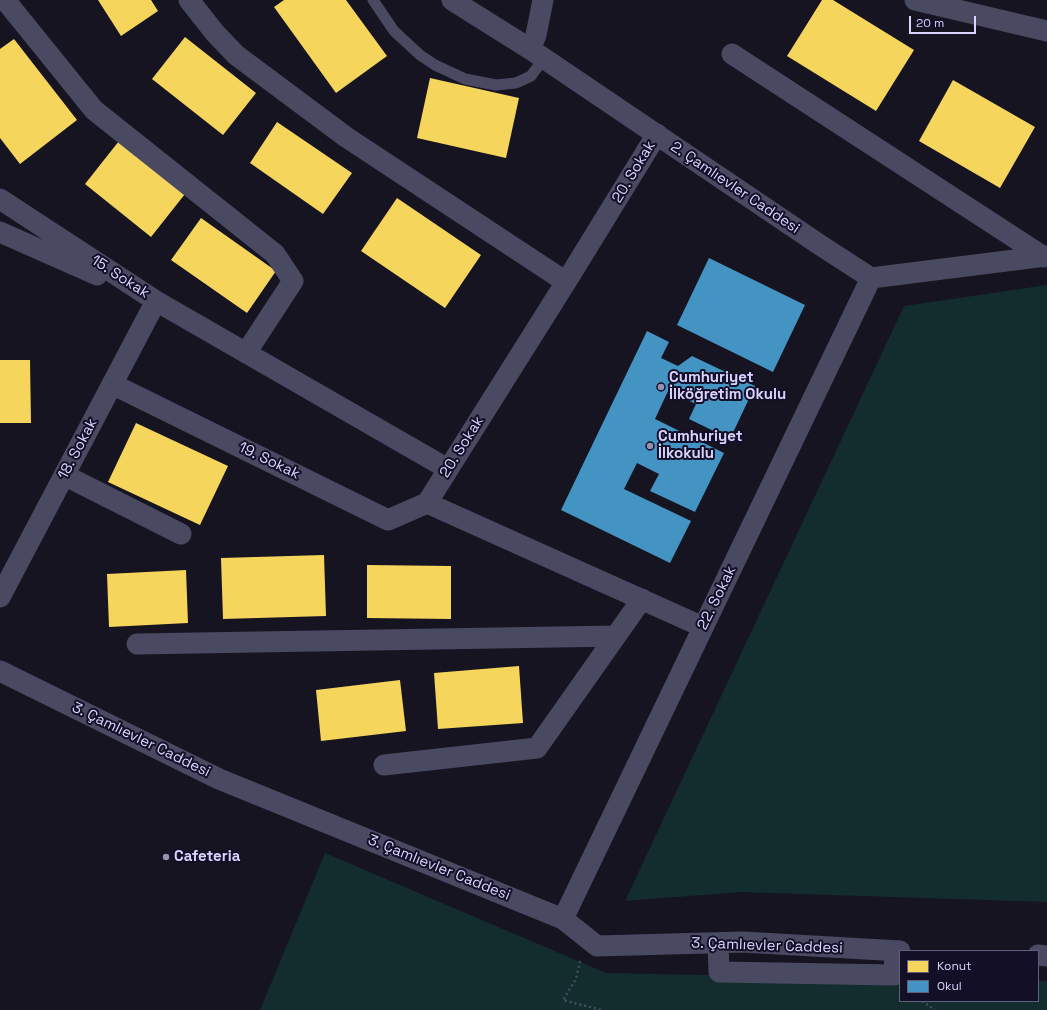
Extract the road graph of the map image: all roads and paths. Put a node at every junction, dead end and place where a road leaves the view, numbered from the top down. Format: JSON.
{"nodes":[{"id":1,"x":5,"y":0,"type":"edge"},
{"id":2,"x":189,"y":0,"type":"edge"},
{"id":3,"x":373,"y":0,"type":"edge"},
{"id":4,"x":452,"y":0,"type":"edge"},
{"id":5,"x":543,"y":0,"type":"edge"},
{"id":6,"x":915,"y":0,"type":"edge"},
{"id":7,"x":1047,"y":31,"type":"edge"},
{"id":8,"x":537,"y":53,"type":"junction"},
{"id":9,"x":732,"y":54,"type":"dead end"},
{"id":10,"x":657,"y":134,"type":"junction"},
{"id":11,"x":0,"y":199,"type":"edge"},
{"id":12,"x":0,"y":232,"type":"edge"},
{"id":13,"x":1046,"y":256,"type":"edge"},
{"id":14,"x":871,"y":278,"type":"junction"},
{"id":15,"x":566,"y":282,"type":"junction"},
{"id":16,"x":156,"y":301,"type":"junction"},
{"id":17,"x":246,"y":353,"type":"junction"},
{"id":18,"x":112,"y":384,"type":"junction"},
{"id":19,"x":448,"y":469,"type":"junction"},
{"id":20,"x":64,"y":475,"type":"junction"},
{"id":21,"x":427,"y":503,"type":"junction"},
{"id":22,"x":181,"y":534,"type":"dead end"},
{"id":23,"x":0,"y":597,"type":"edge"},
{"id":24,"x":642,"y":599,"type":"junction"},
{"id":25,"x":703,"y":627,"type":"junction"},
{"id":26,"x":616,"y":636,"type":"junction"},
{"id":27,"x":137,"y":644,"type":"dead end"},
{"id":28,"x":0,"y":671,"type":"edge"},
{"id":29,"x":384,"y":765,"type":"dead end"},
{"id":30,"x":563,"y":919,"type":"junction"},
{"id":31,"x":586,"y":938,"type":"junction"},
{"id":32,"x":718,"y":943,"type":"junction"},
{"id":33,"x":897,"y":951,"type":"edge"},
{"id":34,"x":923,"y":1002,"type":"edge"},
{"id":35,"x":602,"y":1010,"type":"edge"},
{"id":36,"x":935,"y":1010,"type":"edge"}],
"edges":[{"from":1,"to":17,"type":"street"},
{"from":2,"to":15,"type":"street"},
{"from":3,"to":8,"type":"lane"},
{"from":4,"to":8,"type":"street","name":"2. Çamlıevler Caddesi"},
{"from":5,"to":8,"type":"street"},
{"from":6,"to":7,"type":"street"},
{"from":8,"to":10,"type":"street","name":"2. Çamlıevler Caddesi"},
{"from":9,"to":13,"type":"street"},
{"from":10,"to":14,"type":"street","name":"2. Çamlıevler Caddesi"},
{"from":10,"to":15,"type":"street","name":"20. Sokak"},
{"from":11,"to":16,"type":"street","name":"15. Sokak"},
{"from":12,"to":16,"type":"street","name":"15. Sokak"},
{"from":13,"to":14,"type":"street"},
{"from":14,"to":25,"type":"street","name":"22. Sokak"},
{"from":15,"to":19,"type":"street","name":"20. Sokak"},
{"from":16,"to":17,"type":"street"},
{"from":16,"to":18,"type":"street","name":"18. Sokak"},
{"from":17,"to":19,"type":"street"},
{"from":18,"to":20,"type":"street","name":"18. Sokak"},
{"from":18,"to":21,"type":"street","name":"19. Sokak"},
{"from":19,"to":21,"type":"street","name":"20. Sokak"},
{"from":20,"to":22,"type":"street"},
{"from":20,"to":23,"type":"street","name":"18. Sokak"},
{"from":21,"to":24,"type":"street"},
{"from":24,"to":25,"type":"street"},
{"from":24,"to":26,"type":"street"},
{"from":25,"to":30,"type":"street","name":"22. Sokak"},
{"from":26,"to":27,"type":"street"},
{"from":26,"to":29,"type":"street"},
{"from":28,"to":30,"type":"street","name":"3. Çamlıevler Caddesi"},
{"from":30,"to":31,"type":"street","name":"3. Çamlıevler Caddesi"},
{"from":31,"to":32,"type":"street","name":"3. Çamlıevler Caddesi"},
{"from":31,"to":35,"type":"path"},
{"from":32,"to":33,"type":"street","name":"3. Çamlıevler Caddesi"},
{"from":32,"to":33,"type":"street"},
{"from":34,"to":36,"type":"path"}]}
